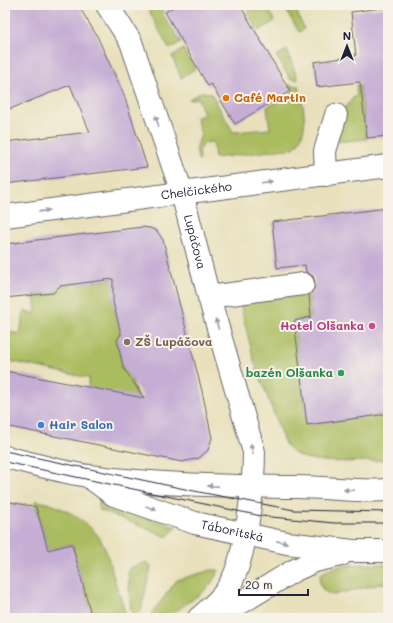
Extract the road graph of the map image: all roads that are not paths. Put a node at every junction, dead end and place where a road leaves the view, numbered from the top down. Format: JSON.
{"nodes":[{"id":1,"x":106,"y":5,"type":"edge"},
{"id":2,"x":336,"y":115,"type":"dead end"},
{"id":3,"x":388,"y":166,"type":"edge"},
{"id":4,"x":326,"y":175,"type":"junction"},
{"id":5,"x":182,"y":193,"type":"junction"},
{"id":6,"x":5,"y":216,"type":"edge"},
{"id":7,"x":303,"y":284,"type":"dead end"},
{"id":8,"x":209,"y":297,"type":"junction"},
{"id":9,"x":5,"y":457,"type":"edge"},
{"id":10,"x":87,"y":476,"type":"junction"},
{"id":11,"x":252,"y":487,"type":"junction"},
{"id":12,"x":388,"y":490,"type":"edge"},
{"id":13,"x":244,"y":534,"type":"junction"},
{"id":14,"x":388,"y":551,"type":"edge"},
{"id":15,"x":353,"y":552,"type":"junction"},
{"id":16,"x":199,"y":618,"type":"edge"},
{"id":17,"x":216,"y":618,"type":"edge"}],
"edges":[{"from":5,"to":1,"type":"street","name":"Lupáčova","one_way":true},
{"from":2,"to":4,"type":"street"},
{"from":3,"to":4,"type":"street","name":"Chelčického"},
{"from":5,"to":4,"type":"street","name":"Chelčického","one_way":true},
{"from":6,"to":5,"type":"street","name":"Chelčického","one_way":true},
{"from":5,"to":8,"type":"street","name":"Lupáčova"},
{"from":7,"to":8,"type":"street"},
{"from":11,"to":8,"type":"street","name":"Lupáčova","one_way":true},
{"from":9,"to":10,"type":"street","name":"Táboritská"},
{"from":11,"to":10,"type":"street","name":"Táboritská","one_way":true},
{"from":10,"to":13,"type":"street","name":"Táboritská","one_way":true},
{"from":12,"to":11,"type":"street","name":"Táboritská","one_way":true},
{"from":11,"to":13,"type":"street","name":"Lupáčova"},
{"from":13,"to":15,"type":"street","name":"Táboritská","one_way":true},
{"from":13,"to":16,"type":"street","name":"Lupáčova"},
{"from":14,"to":15,"type":"street","name":"Táboritská"},
{"from":15,"to":17,"type":"street"}]}
